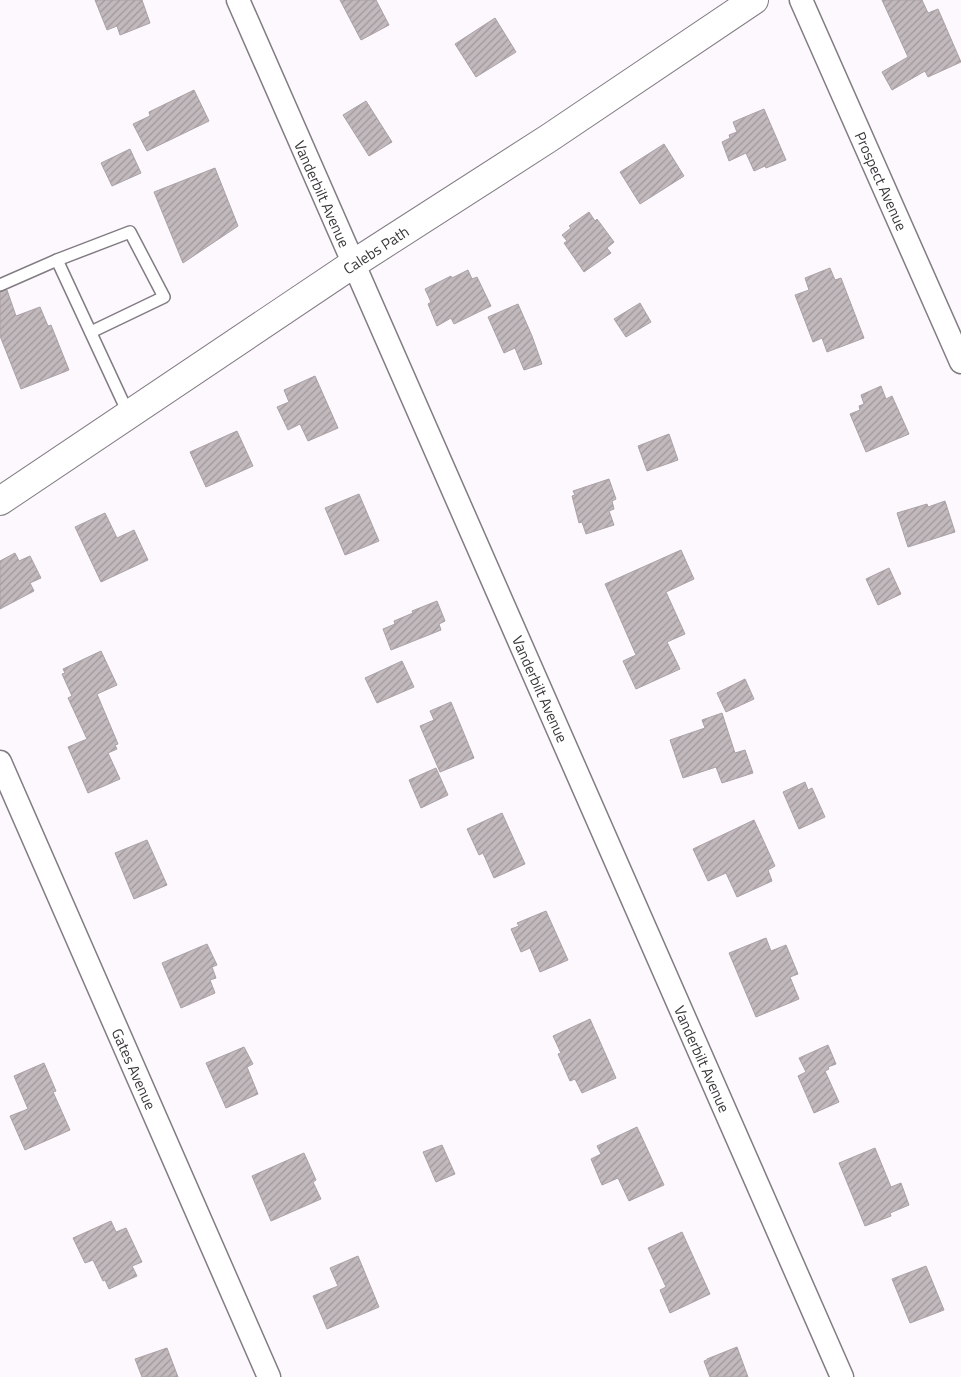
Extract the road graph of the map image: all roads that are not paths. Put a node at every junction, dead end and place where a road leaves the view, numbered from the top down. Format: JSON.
{"nodes":[{"id":1,"x":238,"y":0,"type":"edge"},
{"id":2,"x":754,"y":0,"type":"edge"},
{"id":3,"x":801,"y":0,"type":"edge"},
{"id":4,"x":57,"y":260,"type":"junction"},
{"id":5,"x":353,"y":264,"type":"junction"},
{"id":6,"x":0,"y":285,"type":"edge"},
{"id":7,"x":91,"y":332,"type":"junction"},
{"id":8,"x":961,"y":362,"type":"edge"},
{"id":9,"x":130,"y":415,"type":"junction"},
{"id":10,"x":0,"y":501,"type":"edge"},
{"id":11,"x":0,"y":762,"type":"edge"},
{"id":12,"x":268,"y":1377,"type":"edge"},
{"id":13,"x":842,"y":1377,"type":"edge"}],
"edges":[{"from":1,"to":5,"type":"street","name":"Vanderbilt Avenue"},
{"from":2,"to":5,"type":"street","name":"Calebs Path"},
{"from":3,"to":8,"type":"street","name":"Prospect Avenue"},
{"from":4,"to":6,"type":"lane"},
{"from":4,"to":7,"type":"lane"},
{"from":4,"to":7,"type":"lane"},
{"from":5,"to":9,"type":"street","name":"Calebs Path"},
{"from":5,"to":13,"type":"street","name":"Vanderbilt Avenue"},
{"from":7,"to":9,"type":"lane"},
{"from":9,"to":10,"type":"street","name":"Calebs Path"},
{"from":11,"to":12,"type":"street","name":"Gates Avenue"}]}
